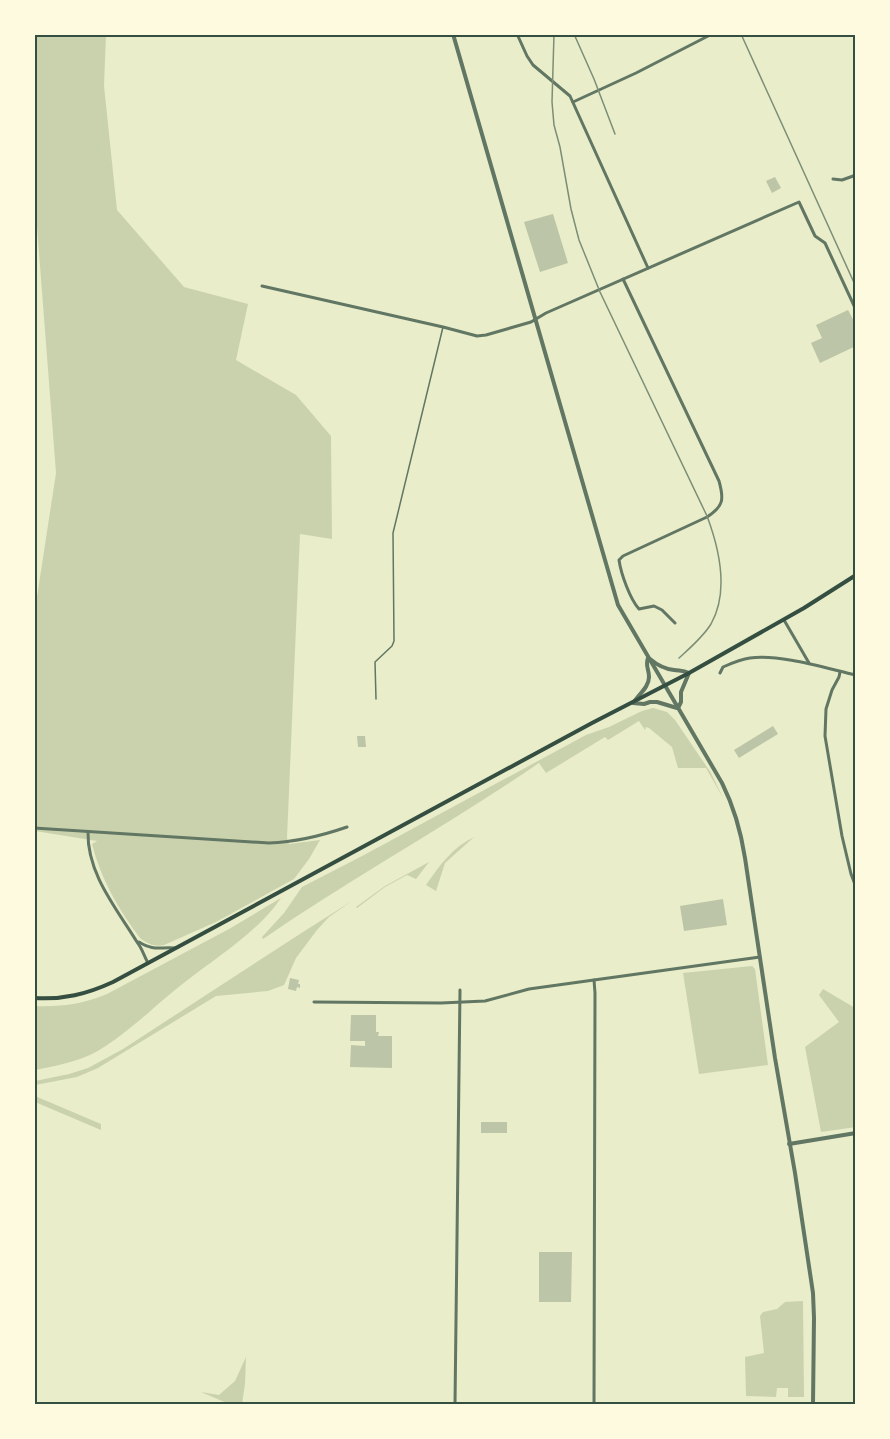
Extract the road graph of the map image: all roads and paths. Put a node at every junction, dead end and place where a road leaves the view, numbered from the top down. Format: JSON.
{"nodes":[{"id":1,"x":453,"y":34,"type":"edge"},
{"id":2,"x":517,"y":34,"type":"edge"},
{"id":3,"x":712,"y":34,"type":"edge"},
{"id":4,"x":573,"y":102,"type":"junction"},
{"id":5,"x":855,"y":175,"type":"edge"},
{"id":6,"x":833,"y":179,"type":"dead end"},
{"id":7,"x":648,"y":268,"type":"junction"},
{"id":8,"x":623,"y":279,"type":"junction"},
{"id":9,"x":262,"y":286,"type":"dead end"},
{"id":10,"x":855,"y":310,"type":"edge"},
{"id":11,"x":536,"y":320,"type":"junction"},
{"id":12,"x":443,"y":327,"type":"junction"},
{"id":13,"x":855,"y":574,"type":"edge"},
{"id":14,"x":784,"y":620,"type":"junction"},
{"id":15,"x":675,"y":623,"type":"dead end"},
{"id":16,"x":648,"y":657,"type":"junction"},
{"id":17,"x":810,"y":665,"type":"junction"},
{"id":18,"x":840,"y":672,"type":"junction"},
{"id":19,"x":689,"y":673,"type":"junction"},
{"id":20,"x":720,"y":673,"type":"dead end"},
{"id":21,"x":855,"y":675,"type":"edge"},
{"id":22,"x":665,"y":686,"type":"junction"},
{"id":23,"x":376,"y":699,"type":"dead end"},
{"id":24,"x":633,"y":703,"type":"junction"},
{"id":25,"x":678,"y":708,"type":"junction"},
{"id":26,"x":347,"y":827,"type":"dead end"},
{"id":27,"x":34,"y":828,"type":"edge"},
{"id":28,"x":88,"y":832,"type":"junction"},
{"id":29,"x":855,"y":887,"type":"edge"},
{"id":30,"x":137,"y":941,"type":"junction"},
{"id":31,"x":174,"y":948,"type":"junction"},
{"id":32,"x":760,"y":957,"type":"junction"},
{"id":33,"x":148,"y":963,"type":"junction"},
{"id":34,"x":594,"y":980,"type":"junction"},
{"id":35,"x":460,"y":990,"type":"dead end"},
{"id":36,"x":34,"y":998,"type":"edge"},
{"id":37,"x":314,"y":1002,"type":"dead end"},
{"id":38,"x":460,"y":1003,"type":"junction"},
{"id":39,"x":855,"y":1133,"type":"edge"},
{"id":40,"x":789,"y":1144,"type":"junction"},
{"id":41,"x":455,"y":1404,"type":"edge"},
{"id":42,"x":594,"y":1404,"type":"edge"},
{"id":43,"x":813,"y":1404,"type":"edge"}],
"edges":[{"from":1,"to":11,"type":"street"},
{"from":2,"to":4,"type":"street"},
{"from":3,"to":4,"type":"street"},
{"from":4,"to":7,"type":"street"},
{"from":5,"to":6,"type":"street"},
{"from":7,"to":8,"type":"street"},
{"from":7,"to":10,"type":"street"},
{"from":8,"to":11,"type":"street"},
{"from":8,"to":15,"type":"street"},
{"from":9,"to":12,"type":"street"},
{"from":11,"to":12,"type":"street"},
{"from":11,"to":16,"type":"street"},
{"from":12,"to":23,"type":"lane"},
{"from":13,"to":14,"type":"main road"},
{"from":14,"to":17,"type":"street"},
{"from":14,"to":19,"type":"main road"},
{"from":16,"to":19,"type":"street"},
{"from":16,"to":22,"type":"street"},
{"from":16,"to":24,"type":"street"},
{"from":17,"to":18,"type":"street"},
{"from":17,"to":20,"type":"street"},
{"from":18,"to":21,"type":"street"},
{"from":18,"to":29,"type":"street"},
{"from":19,"to":22,"type":"main road"},
{"from":19,"to":25,"type":"street"},
{"from":22,"to":24,"type":"main road"},
{"from":22,"to":25,"type":"street"},
{"from":24,"to":25,"type":"street"},
{"from":24,"to":31,"type":"main road"},
{"from":25,"to":32,"type":"street"},
{"from":26,"to":28,"type":"street"},
{"from":27,"to":28,"type":"street"},
{"from":28,"to":30,"type":"street"},
{"from":30,"to":31,"type":"street"},
{"from":30,"to":33,"type":"street"},
{"from":31,"to":33,"type":"main road"},
{"from":32,"to":34,"type":"street"},
{"from":32,"to":40,"type":"street"},
{"from":33,"to":36,"type":"main road"},
{"from":34,"to":38,"type":"street"},
{"from":34,"to":42,"type":"street"},
{"from":35,"to":38,"type":"street"},
{"from":37,"to":38,"type":"street"},
{"from":38,"to":41,"type":"street"},
{"from":39,"to":40,"type":"street"},
{"from":40,"to":43,"type":"street"}]}
